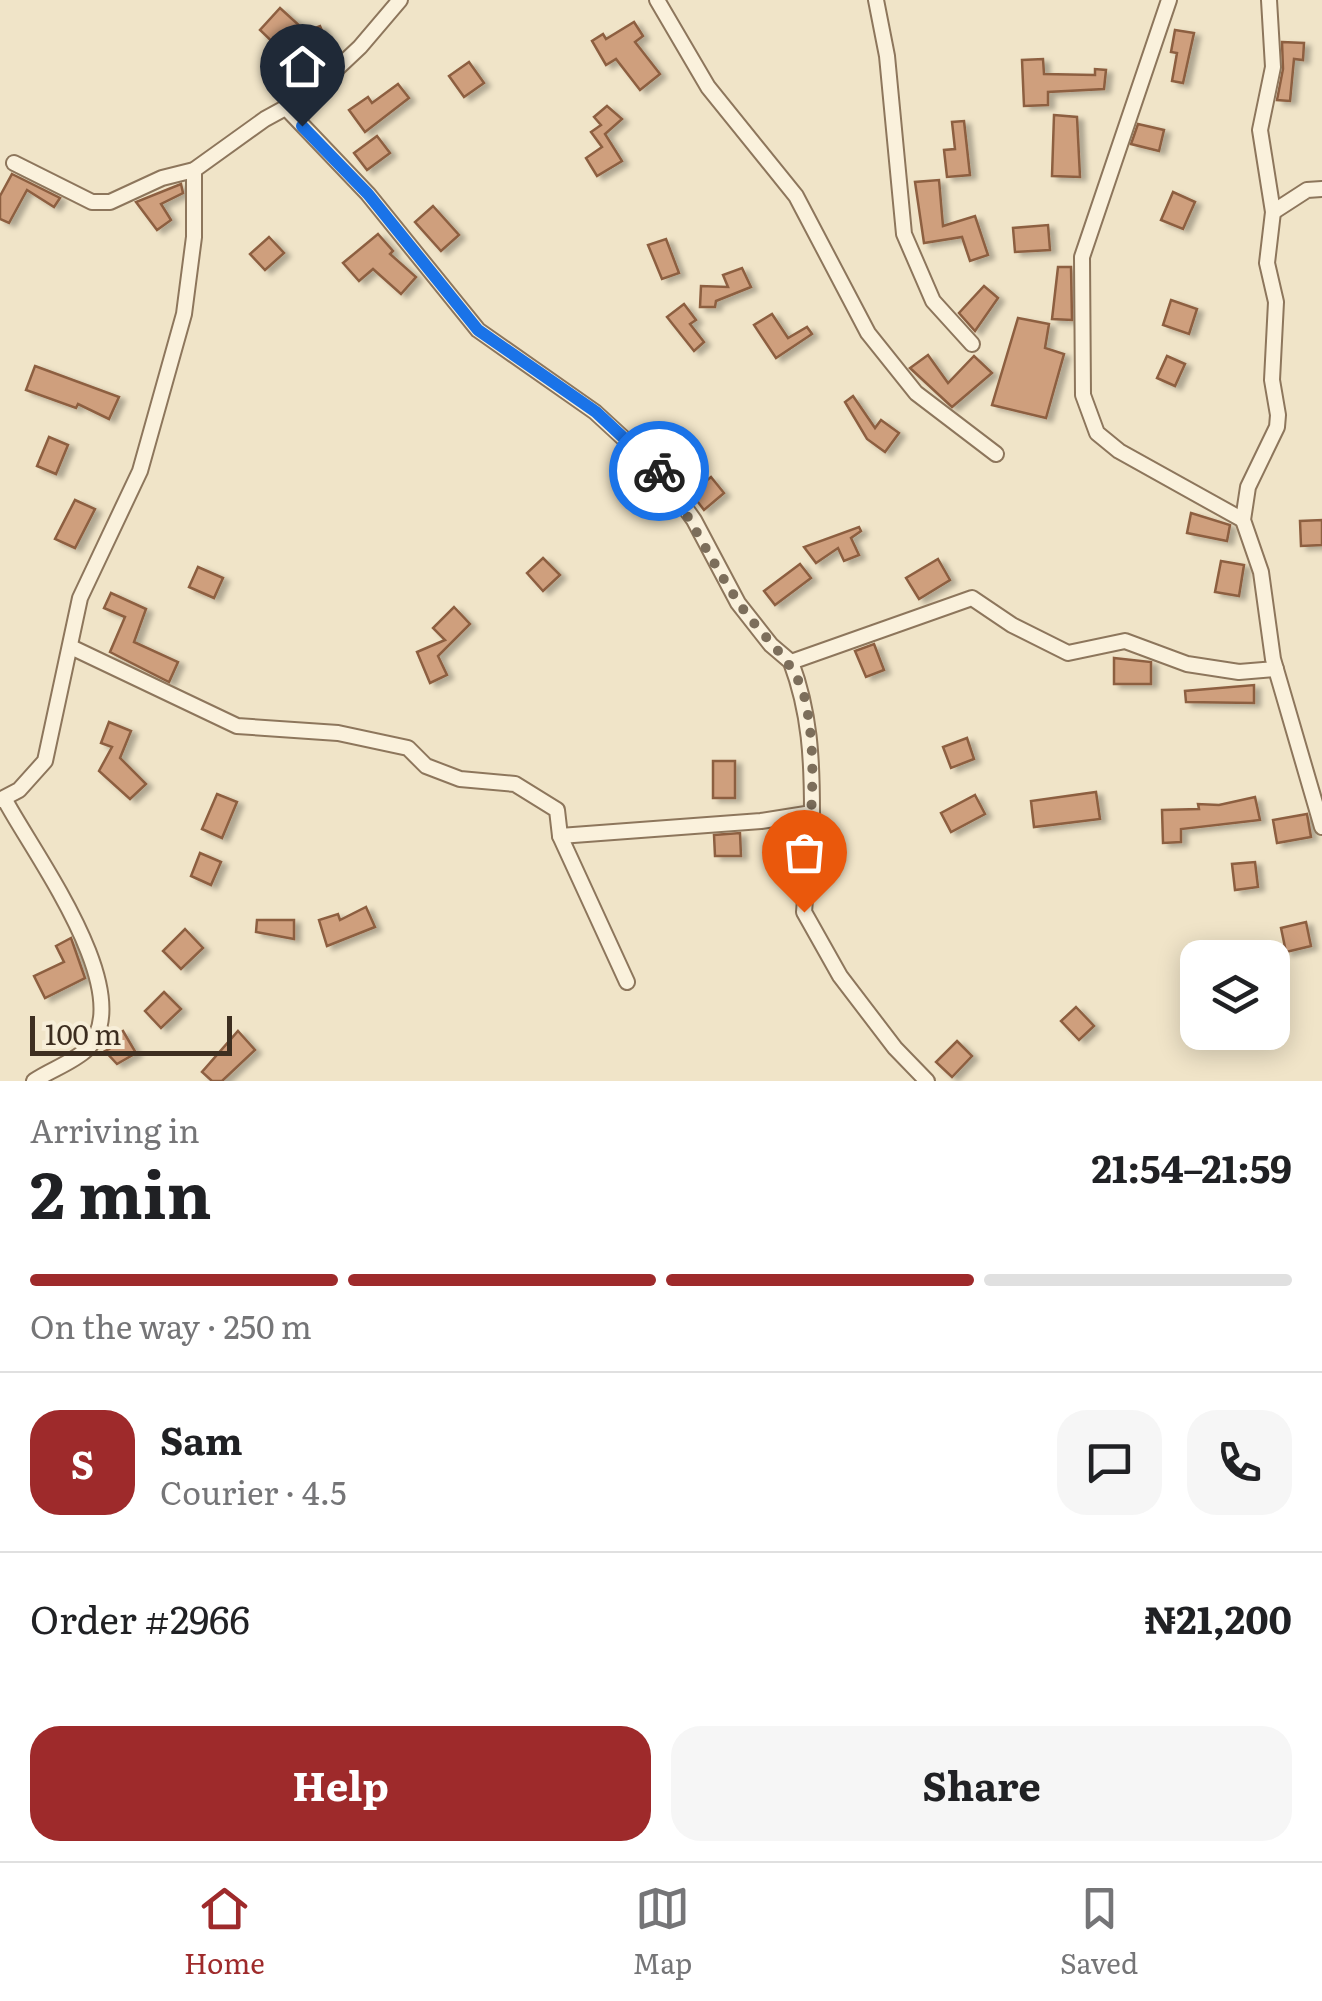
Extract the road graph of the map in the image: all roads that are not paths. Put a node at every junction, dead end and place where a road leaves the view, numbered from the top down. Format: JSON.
{"nodes":[{"id":1,"x":400,"y":0,"type":"edge"},
{"id":2,"x":657,"y":0,"type":"edge"},
{"id":3,"x":876,"y":0,"type":"edge"},
{"id":4,"x":1169,"y":0,"type":"edge"},
{"id":5,"x":1269,"y":0,"type":"edge"},
{"id":6,"x":287,"y":109,"type":"junction"},
{"id":7,"x":14,"y":163,"type":"dead end"},
{"id":8,"x":194,"y":170,"type":"junction"},
{"id":9,"x":1322,"y":189,"type":"edge"},
{"id":10,"x":1273,"y":212,"type":"junction"},
{"id":11,"x":972,"y":344,"type":"dead end"},
{"id":12,"x":996,"y":454,"type":"dead end"},
{"id":13,"x":1243,"y":520,"type":"junction"},
{"id":14,"x":72,"y":648,"type":"junction"},
{"id":15,"x":791,"y":662,"type":"junction"},
{"id":16,"x":1276,"y":669,"type":"junction"},
{"id":17,"x":1317,"y":787,"type":"edge"},
{"id":18,"x":2,"y":800,"type":"edge"},
{"id":19,"x":812,"y":813,"type":"junction"},
{"id":20,"x":1322,"y":828,"type":"edge"},
{"id":21,"x":560,"y":836,"type":"junction"},
{"id":22,"x":627,"y":982,"type":"dead end"},
{"id":23,"x":34,"y":1081,"type":"edge"},
{"id":24,"x":928,"y":1081,"type":"edge"}],
"edges":[{"from":1,"to":6,"type":"street"},
{"from":2,"to":12,"type":"street"},
{"from":3,"to":11,"type":"street"},
{"from":4,"to":13,"type":"street"},
{"from":5,"to":10,"type":"street"},
{"from":6,"to":8,"type":"street"},
{"from":6,"to":15,"type":"street"},
{"from":7,"to":8,"type":"street"},
{"from":8,"to":14,"type":"street"},
{"from":9,"to":10,"type":"street"},
{"from":10,"to":13,"type":"street"},
{"from":13,"to":16,"type":"street"},
{"from":14,"to":18,"type":"street"},
{"from":14,"to":21,"type":"street"},
{"from":15,"to":16,"type":"street"},
{"from":15,"to":19,"type":"street"},
{"from":16,"to":17,"type":"street"},
{"from":17,"to":20,"type":"street"},
{"from":18,"to":23,"type":"street"},
{"from":19,"to":21,"type":"street"},
{"from":19,"to":24,"type":"street"},
{"from":21,"to":22,"type":"street"}]}
